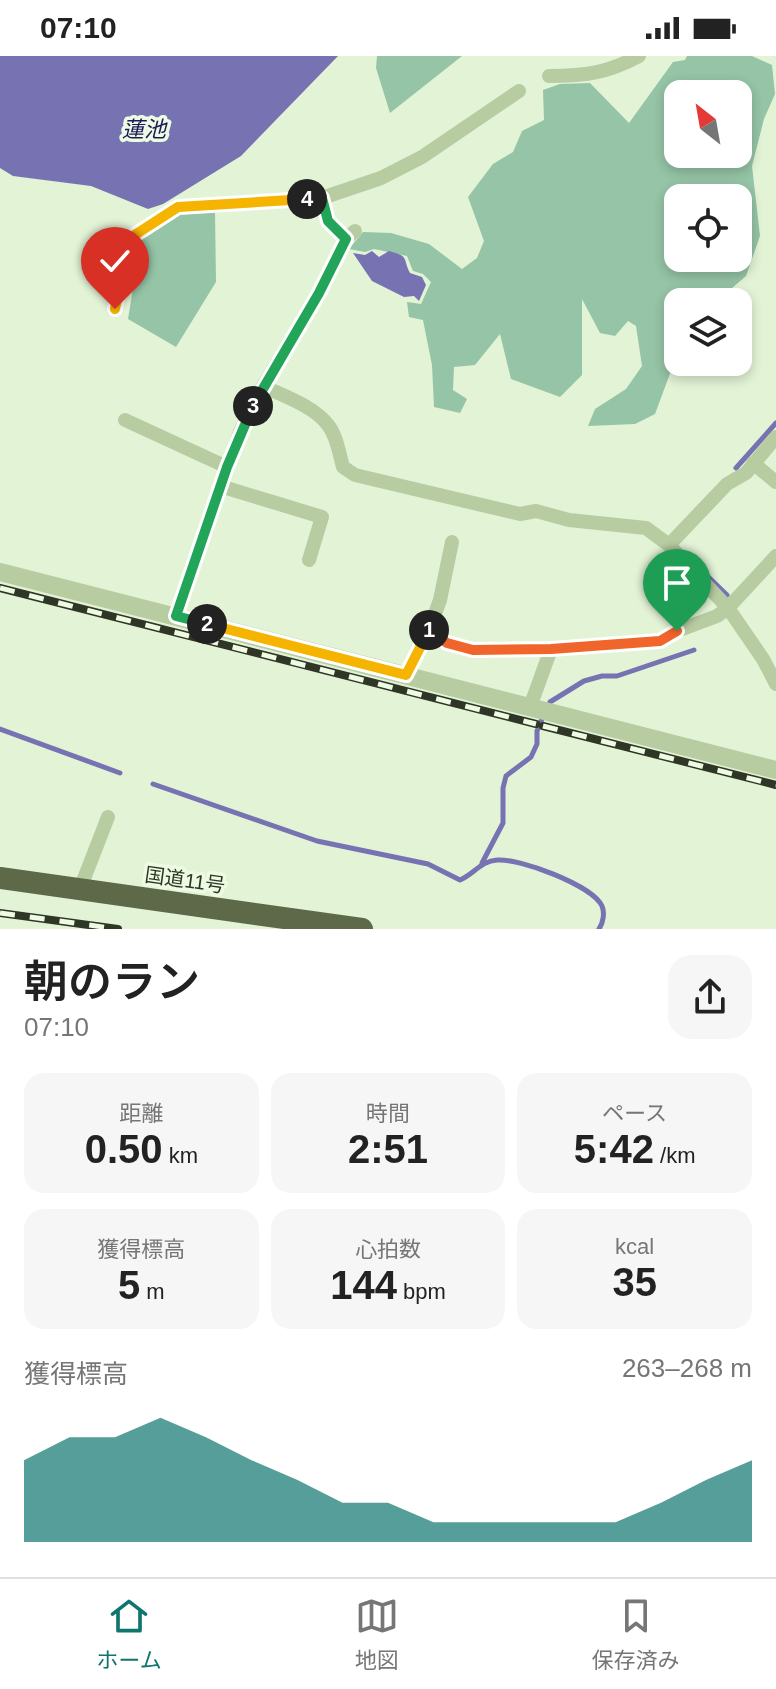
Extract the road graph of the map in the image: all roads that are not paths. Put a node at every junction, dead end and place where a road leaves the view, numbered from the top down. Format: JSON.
{"nodes":[{"id":1,"x":639,"y":56,"type":"edge"},
{"id":2,"x":549,"y":76,"type":"dead end"},
{"id":3,"x":519,"y":91,"type":"dead end"},
{"id":4,"x":322,"y":198,"type":"junction"},
{"id":5,"x":115,"y":309,"type":"dead end"},
{"id":6,"x":263,"y":386,"type":"junction"},
{"id":7,"x":125,"y":420,"type":"dead end"},
{"id":8,"x":776,"y":437,"type":"edge"},
{"id":9,"x":753,"y":463,"type":"junction"},
{"id":10,"x":227,"y":467,"type":"junction"},
{"id":11,"x":776,"y":482,"type":"edge"},
{"id":12,"x":220,"y":486,"type":"junction"},
{"id":13,"x":452,"y":542,"type":"dead end"},
{"id":14,"x":669,"y":545,"type":"junction"},
{"id":15,"x":776,"y":556,"type":"edge"},
{"id":16,"x":309,"y":560,"type":"dead end"},
{"id":17,"x":0,"y":572,"type":"edge"},
{"id":18,"x":728,"y":608,"type":"junction"},
{"id":19,"x":176,"y":616,"type":"junction"},
{"id":20,"x":429,"y":630,"type":"junction"},
{"id":21,"x":551,"y":649,"type":"junction"},
{"id":22,"x":406,"y":675,"type":"junction"},
{"id":23,"x":776,"y":684,"type":"edge"},
{"id":24,"x":530,"y":707,"type":"junction"},
{"id":25,"x":776,"y":770,"type":"edge"},
{"id":26,"x":108,"y":817,"type":"dead end"},
{"id":27,"x":0,"y":878,"type":"edge"},
{"id":28,"x":80,"y":889,"type":"junction"},
{"id":29,"x":362,"y":929,"type":"edge"}],
"edges":[{"from":1,"to":2,"type":"street"},
{"from":3,"to":4,"type":"street"},
{"from":4,"to":5,"type":"street"},
{"from":4,"to":6,"type":"street"},
{"from":6,"to":10,"type":"street"},
{"from":6,"to":14,"type":"street"},
{"from":7,"to":10,"type":"street"},
{"from":8,"to":9,"type":"street"},
{"from":9,"to":11,"type":"street"},
{"from":9,"to":14,"type":"street"},
{"from":10,"to":12,"type":"street"},
{"from":12,"to":16,"type":"street"},
{"from":12,"to":19,"type":"street"},
{"from":13,"to":20,"type":"street"},
{"from":14,"to":18,"type":"street"},
{"from":15,"to":18,"type":"street"},
{"from":17,"to":19,"type":"street"},
{"from":18,"to":21,"type":"street"},
{"from":18,"to":23,"type":"street"},
{"from":19,"to":22,"type":"street"},
{"from":20,"to":21,"type":"street"},
{"from":20,"to":22,"type":"street"},
{"from":21,"to":24,"type":"street"},
{"from":22,"to":24,"type":"street"},
{"from":24,"to":25,"type":"street"},
{"from":26,"to":28,"type":"street"},
{"from":27,"to":28,"type":"highway","name":"国道11号"},
{"from":28,"to":29,"type":"highway","name":"国道11号"}]}
